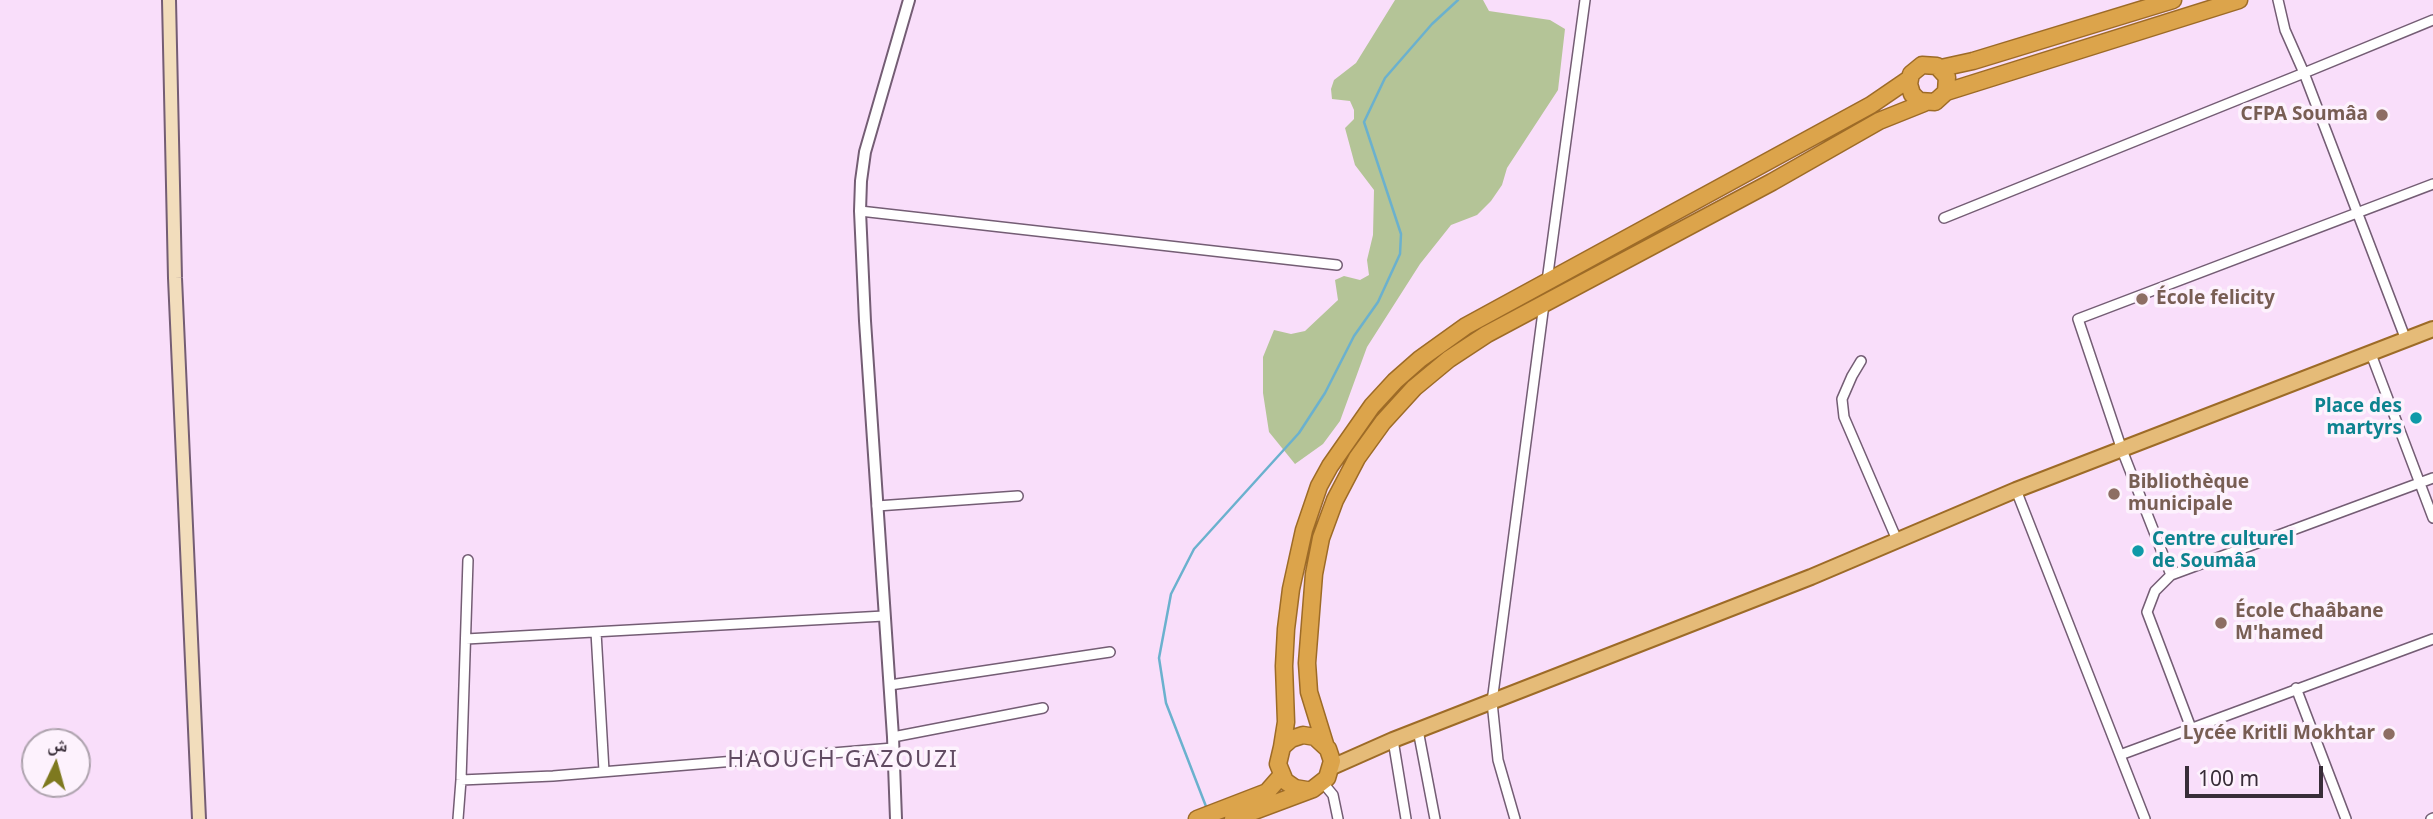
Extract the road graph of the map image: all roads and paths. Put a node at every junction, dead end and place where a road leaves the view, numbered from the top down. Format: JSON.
{"nodes":[{"id":1,"x":169,"y":0,"type":"edge"},
{"id":2,"x":908,"y":0,"type":"edge"},
{"id":3,"x":1585,"y":0,"type":"edge"},
{"id":4,"x":2173,"y":0,"type":"edge"},
{"id":5,"x":2239,"y":0,"type":"edge"},
{"id":6,"x":2278,"y":0,"type":"edge"},
{"id":7,"x":2433,"y":20,"type":"edge"},
{"id":8,"x":1941,"y":68,"type":"junction"},
{"id":9,"x":2304,"y":74,"type":"junction"},
{"id":10,"x":1909,"y":79,"type":"junction"},
{"id":11,"x":1946,"y":92,"type":"junction"},
{"id":12,"x":1924,"y":103,"type":"junction"},
{"id":13,"x":2433,"y":184,"type":"edge"},
{"id":14,"x":860,"y":211,"type":"junction"},
{"id":15,"x":2358,"y":214,"type":"junction"},
{"id":16,"x":1944,"y":218,"type":"dead end"},
{"id":17,"x":1337,"y":265,"type":"dead end"},
{"id":18,"x":1547,"y":281,"type":"junction"},
{"id":19,"x":1544,"y":304,"type":"junction"},
{"id":20,"x":2433,"y":329,"type":"edge"},
{"id":21,"x":2406,"y":340,"type":"junction"},
{"id":22,"x":2371,"y":354,"type":"junction"},
{"id":23,"x":1861,"y":361,"type":"dead end"},
{"id":24,"x":2122,"y":450,"type":"junction"},
{"id":25,"x":2433,"y":478,"type":"edge"},
{"id":26,"x":2421,"y":483,"type":"junction"},
{"id":27,"x":2016,"y":491,"type":"junction"},
{"id":28,"x":1018,"y":496,"type":"dead end"},
{"id":29,"x":877,"y":506,"type":"junction"},
{"id":30,"x":2433,"y":518,"type":"edge"},
{"id":31,"x":1897,"y":540,"type":"junction"},
{"id":32,"x":468,"y":560,"type":"dead end"},
{"id":33,"x":2171,"y":575,"type":"junction"},
{"id":34,"x":884,"y":616,"type":"junction"},
{"id":35,"x":596,"y":632,"type":"junction"},
{"id":36,"x":466,"y":639,"type":"junction"},
{"id":37,"x":2433,"y":639,"type":"edge"},
{"id":38,"x":1110,"y":652,"type":"dead end"},
{"id":39,"x":890,"y":685,"type":"junction"},
{"id":40,"x":2296,"y":688,"type":"junction"},
{"id":41,"x":1492,"y":702,"type":"junction"},
{"id":42,"x":1043,"y":708,"type":"dead end"},
{"id":43,"x":2191,"y":728,"type":"junction"},
{"id":44,"x":1418,"y":730,"type":"junction"},
{"id":45,"x":1393,"y":740,"type":"junction"},
{"id":46,"x":893,"y":742,"type":"junction"},
{"id":47,"x":1325,"y":744,"type":"junction"},
{"id":48,"x":1282,"y":747,"type":"junction"},
{"id":49,"x":2120,"y":755,"type":"junction"},
{"id":50,"x":1332,"y":767,"type":"junction"},
{"id":51,"x":604,"y":771,"type":"junction"},
{"id":52,"x":1281,"y":776,"type":"junction"},
{"id":53,"x":461,"y":780,"type":"junction"},
{"id":54,"x":1323,"y":782,"type":"junction"},
{"id":55,"x":1307,"y":789,"type":"junction"},
{"id":56,"x":1227,"y":815,"type":"edge"},
{"id":57,"x":199,"y":819,"type":"edge"},
{"id":58,"x":458,"y":819,"type":"edge"},
{"id":59,"x":896,"y":819,"type":"edge"},
{"id":60,"x":1197,"y":819,"type":"edge"},
{"id":61,"x":1338,"y":819,"type":"edge"},
{"id":62,"x":1406,"y":819,"type":"edge"},
{"id":63,"x":1434,"y":819,"type":"edge"},
{"id":64,"x":1516,"y":819,"type":"edge"},
{"id":65,"x":2145,"y":819,"type":"edge"},
{"id":66,"x":2346,"y":819,"type":"edge"}],
"edges":[{"from":1,"to":57,"type":"main road"},
{"from":2,"to":14,"type":"street"},
{"from":3,"to":18,"type":"street"},
{"from":4,"to":8,"type":"highway"},
{"from":5,"to":11,"type":"highway"},
{"from":6,"to":9,"type":"street"},
{"from":7,"to":9,"type":"street"},
{"from":8,"to":10,"type":"highway"},
{"from":8,"to":11,"type":"highway"},
{"from":9,"to":15,"type":"street"},
{"from":9,"to":16,"type":"street"},
{"from":10,"to":12,"type":"highway"},
{"from":10,"to":18,"type":"highway"},
{"from":11,"to":12,"type":"highway"},
{"from":12,"to":19,"type":"highway"},
{"from":13,"to":15,"type":"street"},
{"from":14,"to":17,"type":"street"},
{"from":14,"to":29,"type":"street"},
{"from":15,"to":21,"type":"street"},
{"from":15,"to":24,"type":"street"},
{"from":18,"to":48,"type":"highway"},
{"from":19,"to":41,"type":"street"},
{"from":19,"to":47,"type":"highway"},
{"from":20,"to":21,"type":"main road"},
{"from":21,"to":22,"type":"main road"},
{"from":22,"to":24,"type":"main road"},
{"from":22,"to":26,"type":"street"},
{"from":23,"to":31,"type":"street"},
{"from":24,"to":27,"type":"main road"},
{"from":24,"to":33,"type":"street"},
{"from":25,"to":26,"type":"street"},
{"from":26,"to":30,"type":"street"},
{"from":26,"to":33,"type":"street"},
{"from":27,"to":31,"type":"main road"},
{"from":27,"to":49,"type":"street"},
{"from":28,"to":29,"type":"street"},
{"from":29,"to":34,"type":"street"},
{"from":31,"to":41,"type":"main road"},
{"from":32,"to":36,"type":"street"},
{"from":33,"to":43,"type":"street"},
{"from":34,"to":35,"type":"street"},
{"from":34,"to":39,"type":"street"},
{"from":35,"to":36,"type":"street"},
{"from":35,"to":51,"type":"street"},
{"from":36,"to":53,"type":"street"},
{"from":37,"to":40,"type":"street"},
{"from":38,"to":39,"type":"street"},
{"from":39,"to":46,"type":"street"},
{"from":40,"to":43,"type":"street"},
{"from":40,"to":66,"type":"street"},
{"from":41,"to":44,"type":"main road"},
{"from":41,"to":64,"type":"street"},
{"from":42,"to":46,"type":"street"},
{"from":43,"to":49,"type":"street"},
{"from":44,"to":45,"type":"main road"},
{"from":44,"to":63,"type":"street"},
{"from":45,"to":50,"type":"main road"},
{"from":45,"to":62,"type":"street"},
{"from":46,"to":51,"type":"street"},
{"from":46,"to":59,"type":"street"},
{"from":47,"to":48,"type":"highway"},
{"from":47,"to":50,"type":"highway"},
{"from":48,"to":52,"type":"highway"},
{"from":49,"to":65,"type":"street"},
{"from":50,"to":54,"type":"highway"},
{"from":51,"to":53,"type":"street"},
{"from":52,"to":55,"type":"highway"},
{"from":52,"to":56,"type":"highway"},
{"from":53,"to":58,"type":"street"},
{"from":54,"to":55,"type":"highway"},
{"from":54,"to":61,"type":"street"},
{"from":55,"to":56,"type":"highway"},
{"from":56,"to":60,"type":"highway"}]}
